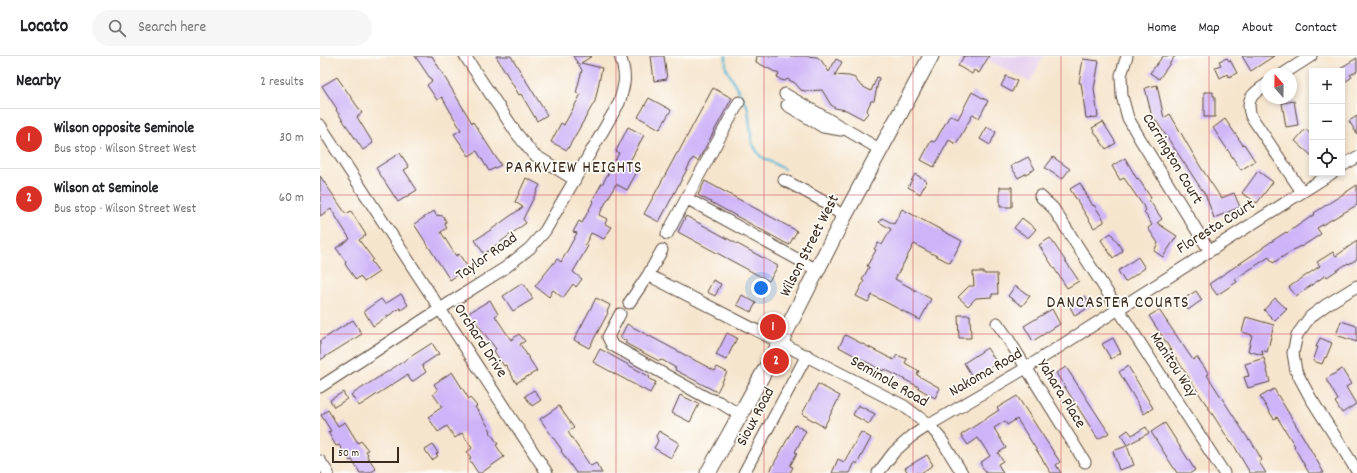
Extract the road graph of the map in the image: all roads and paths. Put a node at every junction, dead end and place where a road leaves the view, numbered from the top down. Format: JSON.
{"nodes":[{"id":1,"x":465,"y":56,"type":"edge"},
{"id":2,"x":620,"y":56,"type":"edge"},
{"id":3,"x":931,"y":56,"type":"edge"},
{"id":4,"x":1127,"y":56,"type":"edge"},
{"id":5,"x":1312,"y":56,"type":"edge"},
{"id":6,"x":1293,"y":68,"type":"edge"},
{"id":7,"x":1261,"y":88,"type":"edge"},
{"id":8,"x":786,"y":99,"type":"dead end"},
{"id":9,"x":739,"y":102,"type":"dead end"},
{"id":10,"x":320,"y":125,"type":"edge"},
{"id":11,"x":881,"y":150,"type":"junction"},
{"id":12,"x":1357,"y":157,"type":"edge"},
{"id":13,"x":1345,"y":164,"type":"edge"},
{"id":14,"x":1327,"y":176,"type":"edge"},
{"id":15,"x":575,"y":180,"type":"junction"},
{"id":16,"x":784,"y":180,"type":"dead end"},
{"id":17,"x":1302,"y":192,"type":"junction"},
{"id":18,"x":1040,"y":196,"type":"dead end"},
{"id":19,"x":686,"y":198,"type":"junction"},
{"id":20,"x":844,"y":217,"type":"junction"},
{"id":21,"x":667,"y":234,"type":"dead end"},
{"id":22,"x":662,"y":250,"type":"dead end"},
{"id":23,"x":1209,"y":250,"type":"junction"},
{"id":24,"x":817,"y":270,"type":"junction"},
{"id":25,"x":648,"y":274,"type":"junction"},
{"id":26,"x":1357,"y":286,"type":"edge"},
{"id":27,"x":629,"y":303,"type":"dead end"},
{"id":28,"x":440,"y":309,"type":"junction"},
{"id":29,"x":1118,"y":309,"type":"junction"},
{"id":30,"x":620,"y":314,"type":"dead end"},
{"id":31,"x":997,"y":323,"type":"dead end"},
{"id":32,"x":780,"y":343,"type":"junction"},
{"id":33,"x":806,"y":355,"type":"junction"},
{"id":34,"x":1026,"y":368,"type":"junction"},
{"id":35,"x":320,"y":387,"type":"edge"},
{"id":36,"x":740,"y":415,"type":"junction"},
{"id":37,"x":929,"y":424,"type":"junction"},
{"id":38,"x":320,"y":462,"type":"edge"},
{"id":39,"x":1085,"y":462,"type":"dead end"},
{"id":40,"x":1357,"y":471,"type":"edge"},
{"id":41,"x":328,"y":473,"type":"edge"},
{"id":42,"x":547,"y":473,"type":"edge"},
{"id":43,"x":708,"y":473,"type":"edge"},
{"id":44,"x":744,"y":473,"type":"edge"},
{"id":45,"x":878,"y":473,"type":"edge"},
{"id":46,"x":962,"y":473,"type":"edge"},
{"id":47,"x":1224,"y":473,"type":"edge"}],
"edges":[{"from":1,"to":15,"type":"street"},
{"from":2,"to":15,"type":"street","name":"Taylor Road"},
{"from":3,"to":11,"type":"main road","name":"Wilson Street West"},
{"from":4,"to":23,"type":"street","name":"Carrington Court"},
{"from":5,"to":6,"type":"street"},
{"from":7,"to":17,"type":"street"},
{"from":8,"to":11,"type":"street"},
{"from":9,"to":19,"type":"street"},
{"from":10,"to":28,"type":"street","name":"Orchard Drive"},
{"from":11,"to":20,"type":"main road","name":"Wilson Street West"},
{"from":12,"to":13,"type":"street"},
{"from":14,"to":17,"type":"street","name":"Floresta Court"},
{"from":15,"to":28,"type":"street","name":"Taylor Road"},
{"from":16,"to":20,"type":"street"},
{"from":17,"to":23,"type":"street","name":"Floresta Court"},
{"from":18,"to":29,"type":"street","name":"Manitou Way"},
{"from":19,"to":21,"type":"street"},
{"from":19,"to":24,"type":"street"},
{"from":20,"to":24,"type":"main road","name":"Wilson Street West"},
{"from":22,"to":25,"type":"street"},
{"from":23,"to":29,"type":"street","name":"Floresta Court"},
{"from":24,"to":32,"type":"main road","name":"Wilson Street West"},
{"from":25,"to":27,"type":"street"},
{"from":25,"to":32,"type":"street","name":"Seminole Road"},
{"from":26,"to":40,"type":"street"},
{"from":28,"to":35,"type":"street","name":"Taylor Road"},
{"from":28,"to":42,"type":"street","name":"Orchard Drive"},
{"from":29,"to":34,"type":"street","name":"Nakoma Road"},
{"from":29,"to":47,"type":"street","name":"Manitou Way"},
{"from":30,"to":36,"type":"street"},
{"from":31,"to":34,"type":"street","name":"Yahara Place"},
{"from":32,"to":33,"type":"street","name":"Seminole Road"},
{"from":32,"to":36,"type":"main road","name":"Wilson Street West"},
{"from":33,"to":37,"type":"street","name":"Seminole Road"},
{"from":33,"to":44,"type":"street","name":"Sioux Road"},
{"from":34,"to":37,"type":"street","name":"Nakoma Road"},
{"from":34,"to":39,"type":"street","name":"Yahara Place"},
{"from":36,"to":43,"type":"main road","name":"Wilson Street West"},
{"from":37,"to":45,"type":"street","name":"Nakoma Road"},
{"from":37,"to":46,"type":"street","name":"Seminole Road"},
{"from":38,"to":41,"type":"street"}]}
